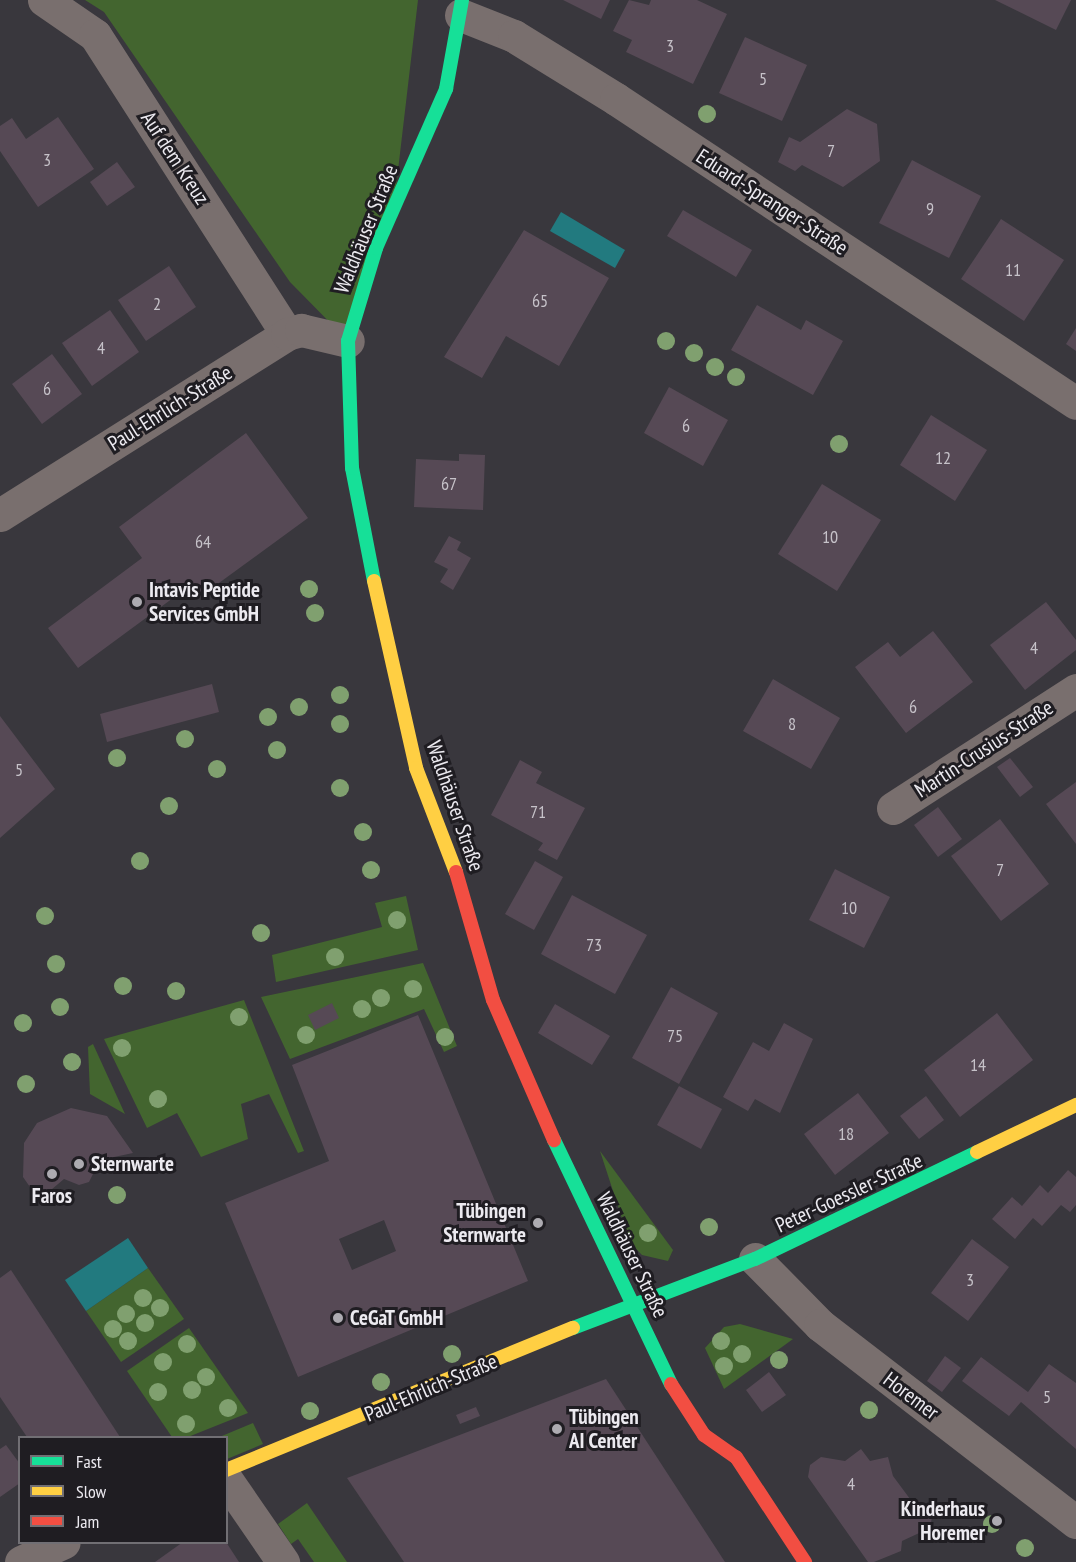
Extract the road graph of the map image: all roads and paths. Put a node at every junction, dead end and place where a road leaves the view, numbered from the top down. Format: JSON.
{"nodes":[{"id":1,"x":44,"y":0,"type":"edge"},
{"id":2,"x":461,"y":8,"type":"edge"},
{"id":3,"x":287,"y":334,"type":"junction"},
{"id":4,"x":348,"y":341,"type":"junction"},
{"id":5,"x":1076,"y":402,"type":"edge"},
{"id":6,"x":0,"y":515,"type":"edge"},
{"id":7,"x":1076,"y":690,"type":"edge"},
{"id":8,"x":893,"y":808,"type":"dead end"},
{"id":9,"x":1076,"y":1105,"type":"edge"},
{"id":10,"x":756,"y":1259,"type":"junction"},
{"id":11,"x":634,"y":1303,"type":"junction"},
{"id":12,"x":228,"y":1469,"type":"edge"},
{"id":13,"x":228,"y":1482,"type":"edge"},
{"id":14,"x":1076,"y":1522,"type":"edge"},
{"id":15,"x":60,"y":1544,"type":"edge"},
{"id":16,"x":21,"y":1562,"type":"edge"},
{"id":17,"x":283,"y":1562,"type":"edge"},
{"id":18,"x":806,"y":1562,"type":"edge"}],
"edges":[{"from":1,"to":3,"type":"street","name":"Auf dem Kreuz"},
{"from":2,"to":4,"type":"street","name":"Waldhäuser Straße"},
{"from":2,"to":5,"type":"street","name":"Eduard-Spranger-Straße"},
{"from":3,"to":4,"type":"street"},
{"from":3,"to":6,"type":"street","name":"Paul-Ehrlich-Straße"},
{"from":4,"to":11,"type":"street","name":"Waldhäuser Straße"},
{"from":7,"to":8,"type":"street","name":"Martin-Crusius-Straße"},
{"from":9,"to":10,"type":"street","name":"Peter-Goessler-Straße"},
{"from":10,"to":11,"type":"street","name":"Peter-Goessler-Straße"},
{"from":10,"to":14,"type":"street","name":"Horemer"},
{"from":11,"to":12,"type":"street","name":"Paul-Ehrlich-Straße"},
{"from":11,"to":18,"type":"street","name":"Waldhäuser Straße"},
{"from":13,"to":17,"type":"street"},
{"from":15,"to":16,"type":"street"}]}
